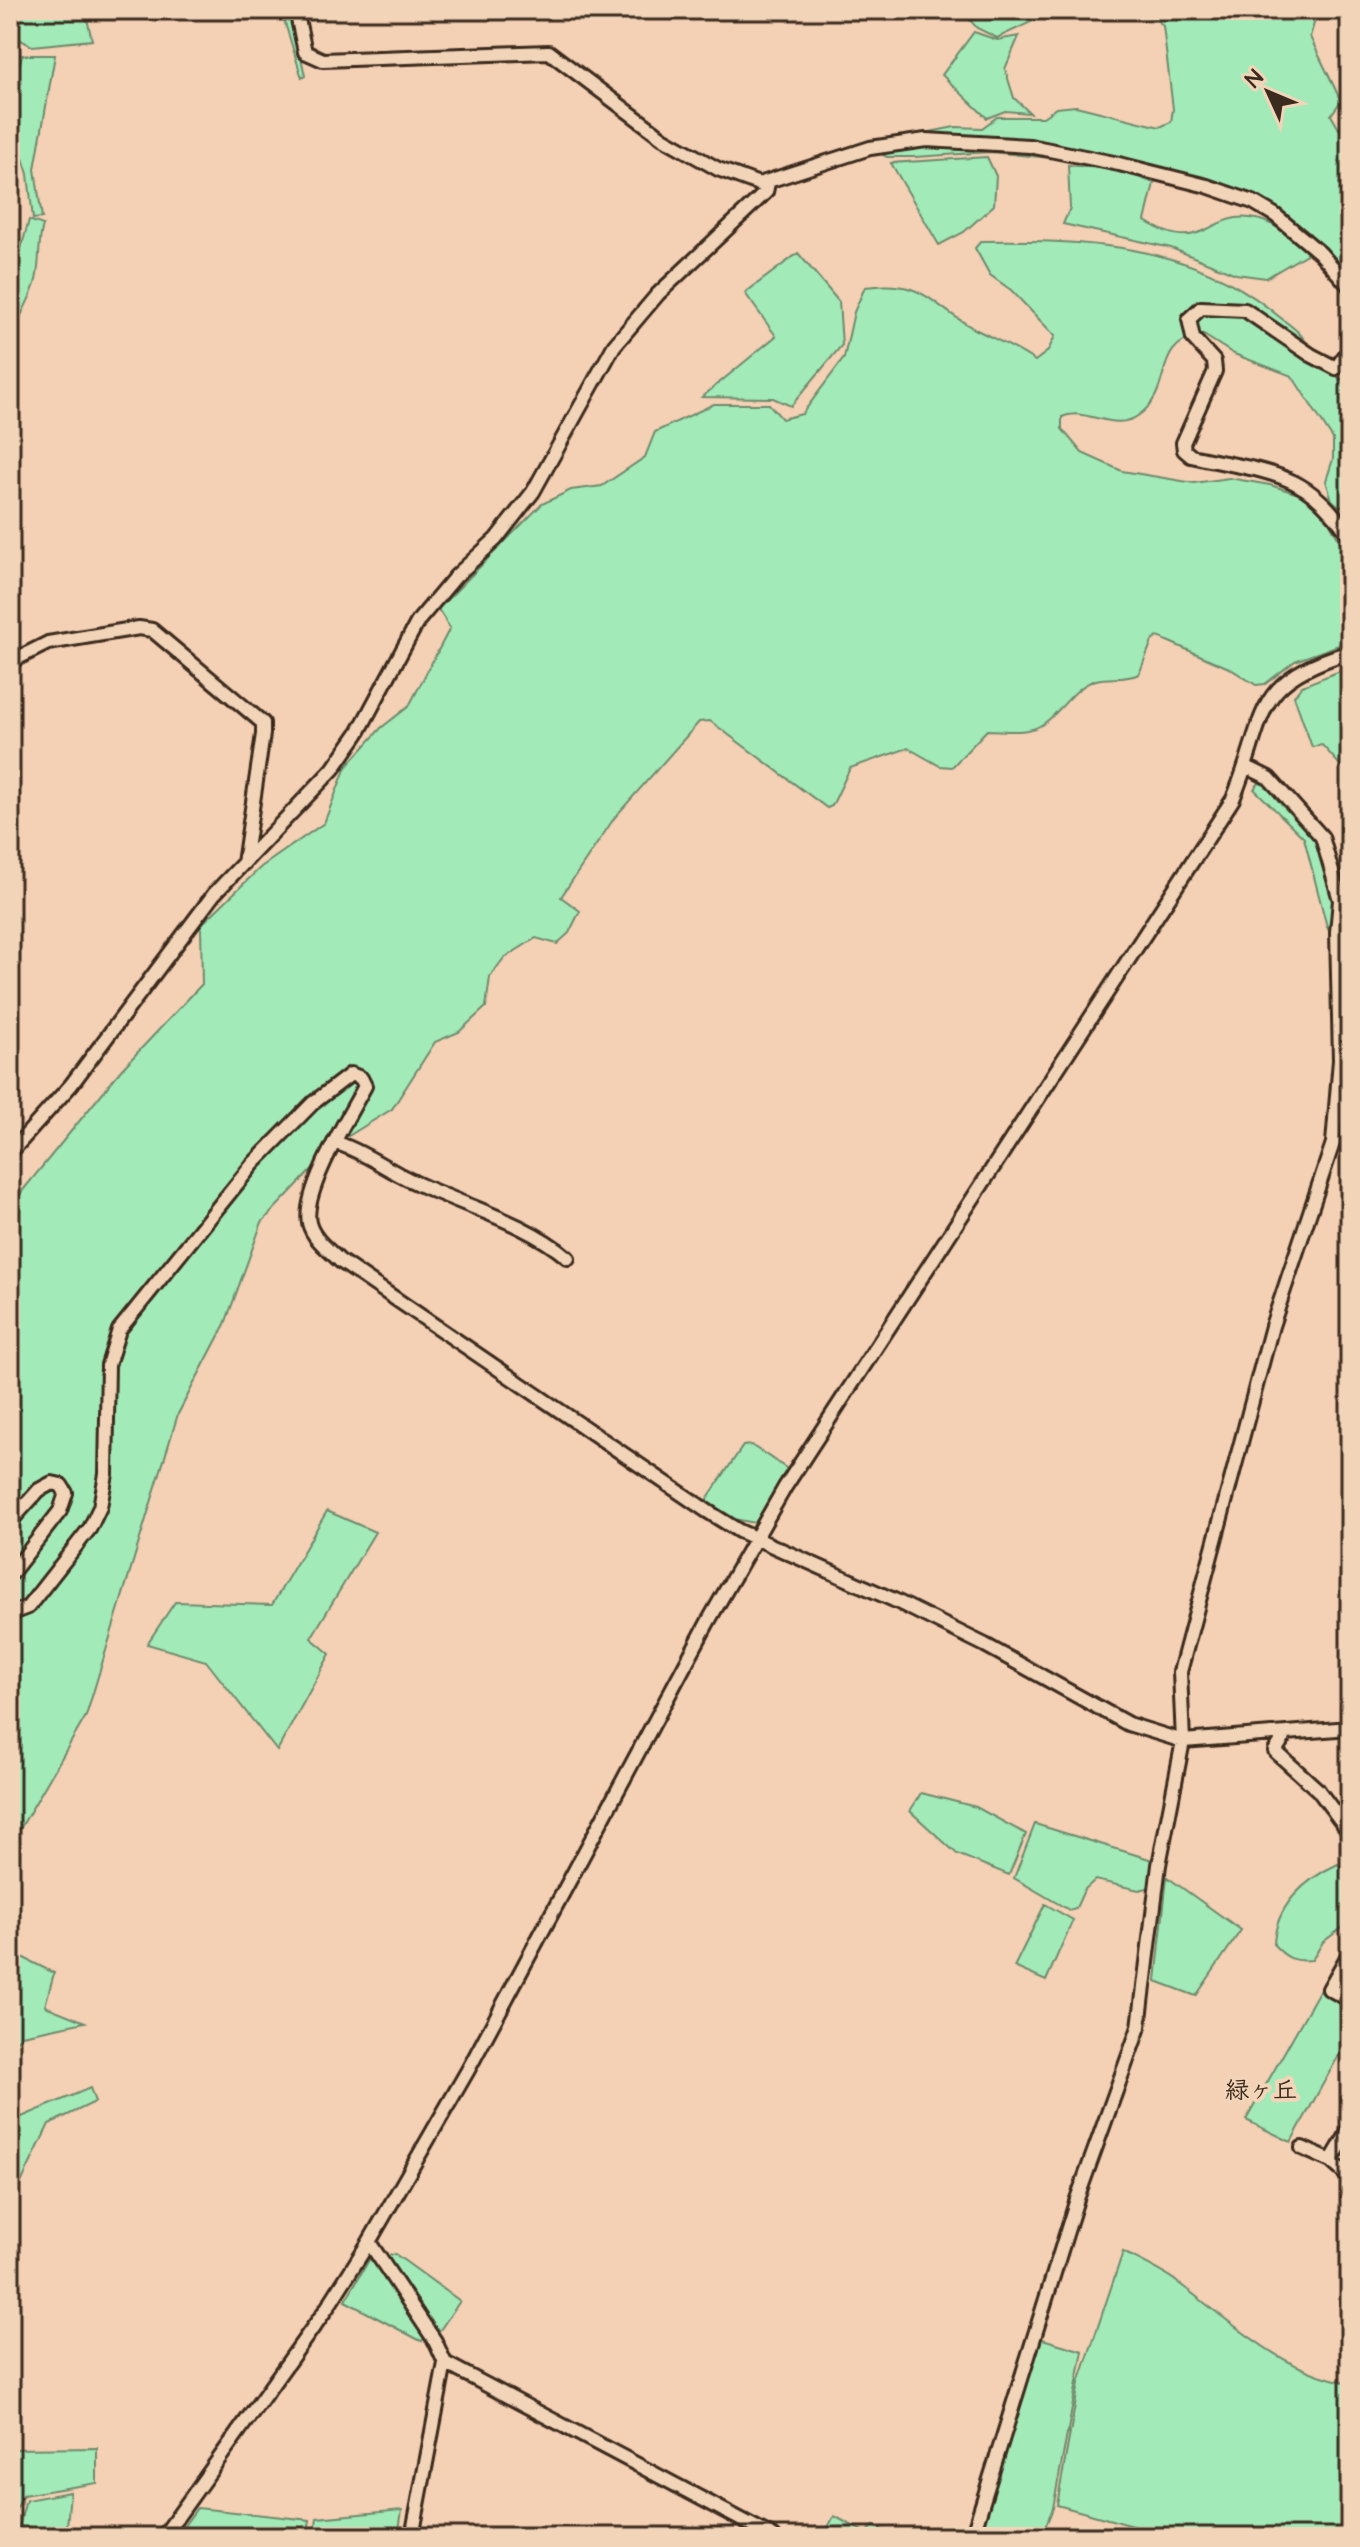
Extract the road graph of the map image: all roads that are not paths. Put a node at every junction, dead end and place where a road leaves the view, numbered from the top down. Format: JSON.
{"nodes":[{"id":1,"x":296,"y":10,"type":"edge"},
{"id":2,"x":768,"y":183,"type":"junction"},
{"id":3,"x":1350,"y":287,"type":"edge"},
{"id":4,"x":1350,"y":349,"type":"edge"},
{"id":5,"x":1350,"y":537,"type":"edge"},
{"id":6,"x":1350,"y":652,"type":"edge"},
{"id":7,"x":10,"y":662,"type":"edge"},
{"id":8,"x":1247,"y":767,"type":"junction"},
{"id":9,"x":244,"y":863,"type":"junction"},
{"id":10,"x":1340,"y":900,"type":"junction"},
{"id":11,"x":1350,"y":910,"type":"edge"},
{"id":12,"x":337,"y":1143,"type":"junction"},
{"id":13,"x":10,"y":1153,"type":"edge"},
{"id":14,"x":568,"y":1258,"type":"dead end"},
{"id":15,"x":10,"y":1522,"type":"edge"},
{"id":16,"x":757,"y":1540,"type":"junction"},
{"id":17,"x":10,"y":1575,"type":"edge"},
{"id":18,"x":10,"y":1614,"type":"edge"},
{"id":19,"x":1350,"y":1728,"type":"edge"},
{"id":20,"x":1287,"y":1733,"type":"junction"},
{"id":21,"x":1183,"y":1741,"type":"junction"},
{"id":22,"x":1350,"y":1833,"type":"edge"},
{"id":23,"x":1350,"y":1952,"type":"edge"},
{"id":24,"x":1350,"y":2000,"type":"edge"},
{"id":25,"x":1350,"y":2129,"type":"edge"},
{"id":26,"x":1302,"y":2148,"type":"dead end"},
{"id":27,"x":1331,"y":2161,"type":"junction"},
{"id":28,"x":1350,"y":2178,"type":"edge"},
{"id":29,"x":369,"y":2242,"type":"junction"},
{"id":30,"x":445,"y":2363,"type":"junction"},
{"id":31,"x":163,"y":2537,"type":"edge"},
{"id":32,"x":412,"y":2537,"type":"edge"},
{"id":33,"x":774,"y":2537,"type":"edge"},
{"id":34,"x":972,"y":2537,"type":"edge"}],
"edges":[{"from":1,"to":2,"type":"street"},
{"from":2,"to":3,"type":"street"},
{"from":2,"to":9,"type":"street"},
{"from":4,"to":5,"type":"street"},
{"from":6,"to":8,"type":"street"},
{"from":7,"to":9,"type":"street"},
{"from":8,"to":10,"type":"street"},
{"from":8,"to":16,"type":"street"},
{"from":9,"to":13,"type":"street"},
{"from":10,"to":11,"type":"street"},
{"from":10,"to":21,"type":"street"},
{"from":12,"to":14,"type":"street"},
{"from":12,"to":16,"type":"street"},
{"from":12,"to":18,"type":"street"},
{"from":15,"to":17,"type":"street"},
{"from":16,"to":21,"type":"street"},
{"from":16,"to":29,"type":"street"},
{"from":19,"to":20,"type":"street"},
{"from":20,"to":21,"type":"street"},
{"from":20,"to":22,"type":"street"},
{"from":21,"to":34,"type":"street"},
{"from":23,"to":24,"type":"street"},
{"from":25,"to":27,"type":"street"},
{"from":26,"to":27,"type":"street"},
{"from":27,"to":28,"type":"street"},
{"from":29,"to":30,"type":"street"},
{"from":29,"to":31,"type":"street"},
{"from":30,"to":32,"type":"street"},
{"from":30,"to":33,"type":"street"}]}
